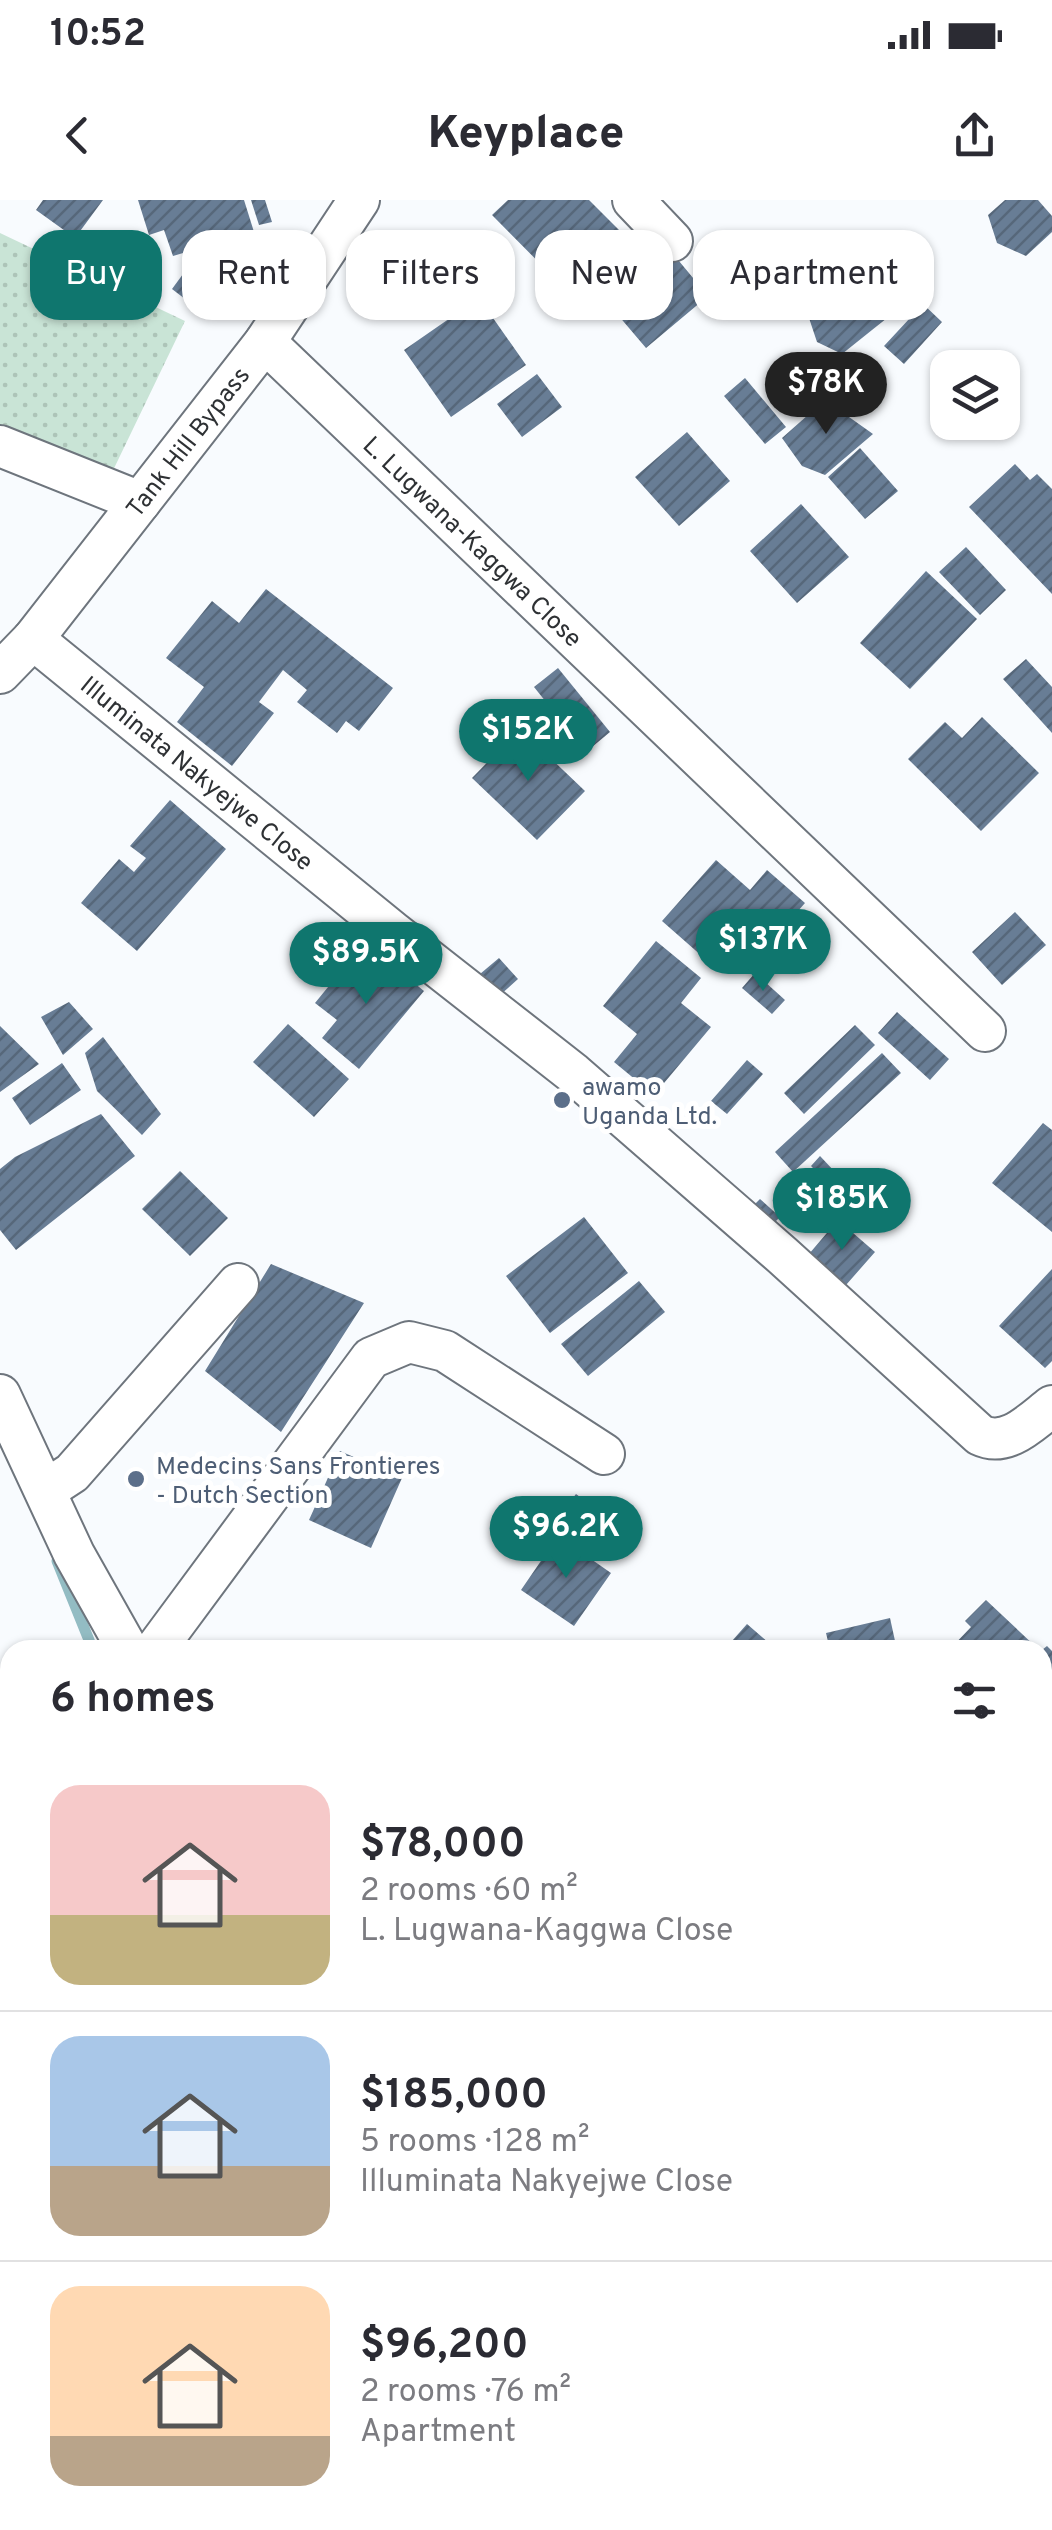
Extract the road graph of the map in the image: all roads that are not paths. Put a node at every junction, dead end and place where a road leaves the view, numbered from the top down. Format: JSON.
{"nodes":[{"id":1,"x":359,"y":200,"type":"edge"},
{"id":2,"x":633,"y":200,"type":"edge"},
{"id":3,"x":662,"y":230,"type":"edge"},
{"id":4,"x":264,"y":342,"type":"junction"},
{"id":5,"x":0,"y":446,"type":"edge"},
{"id":6,"x":140,"y":502,"type":"junction"},
{"id":7,"x":32,"y":639,"type":"junction"},
{"id":8,"x":0,"y":673,"type":"edge"},
{"id":9,"x":985,"y":1032,"type":"dead end"},
{"id":10,"x":238,"y":1284,"type":"dead end"},
{"id":11,"x":0,"y":1395,"type":"edge"},
{"id":12,"x":1052,"y":1406,"type":"edge"},
{"id":13,"x":604,"y":1454,"type":"dead end"},
{"id":14,"x":46,"y":1490,"type":"junction"},
{"id":15,"x":122,"y":1640,"type":"edge"},
{"id":16,"x":162,"y":1640,"type":"edge"}],
"edges":[{"from":1,"to":4,"type":"street","name":"Tank Hill Bypass"},
{"from":2,"to":3,"type":"street"},
{"from":4,"to":6,"type":"street","name":"Tank Hill Bypass"},
{"from":4,"to":9,"type":"street","name":"L. Lugwana-Kaggwa Close"},
{"from":5,"to":6,"type":"street"},
{"from":6,"to":7,"type":"street","name":"Tank Hill Bypass"},
{"from":7,"to":8,"type":"street","name":"Tank Hill Bypass"},
{"from":7,"to":12,"type":"street","name":"Illuminata Nakyejwe Close"},
{"from":10,"to":14,"type":"street"},
{"from":11,"to":14,"type":"street"},
{"from":13,"to":16,"type":"street"},
{"from":14,"to":15,"type":"street"}]}
